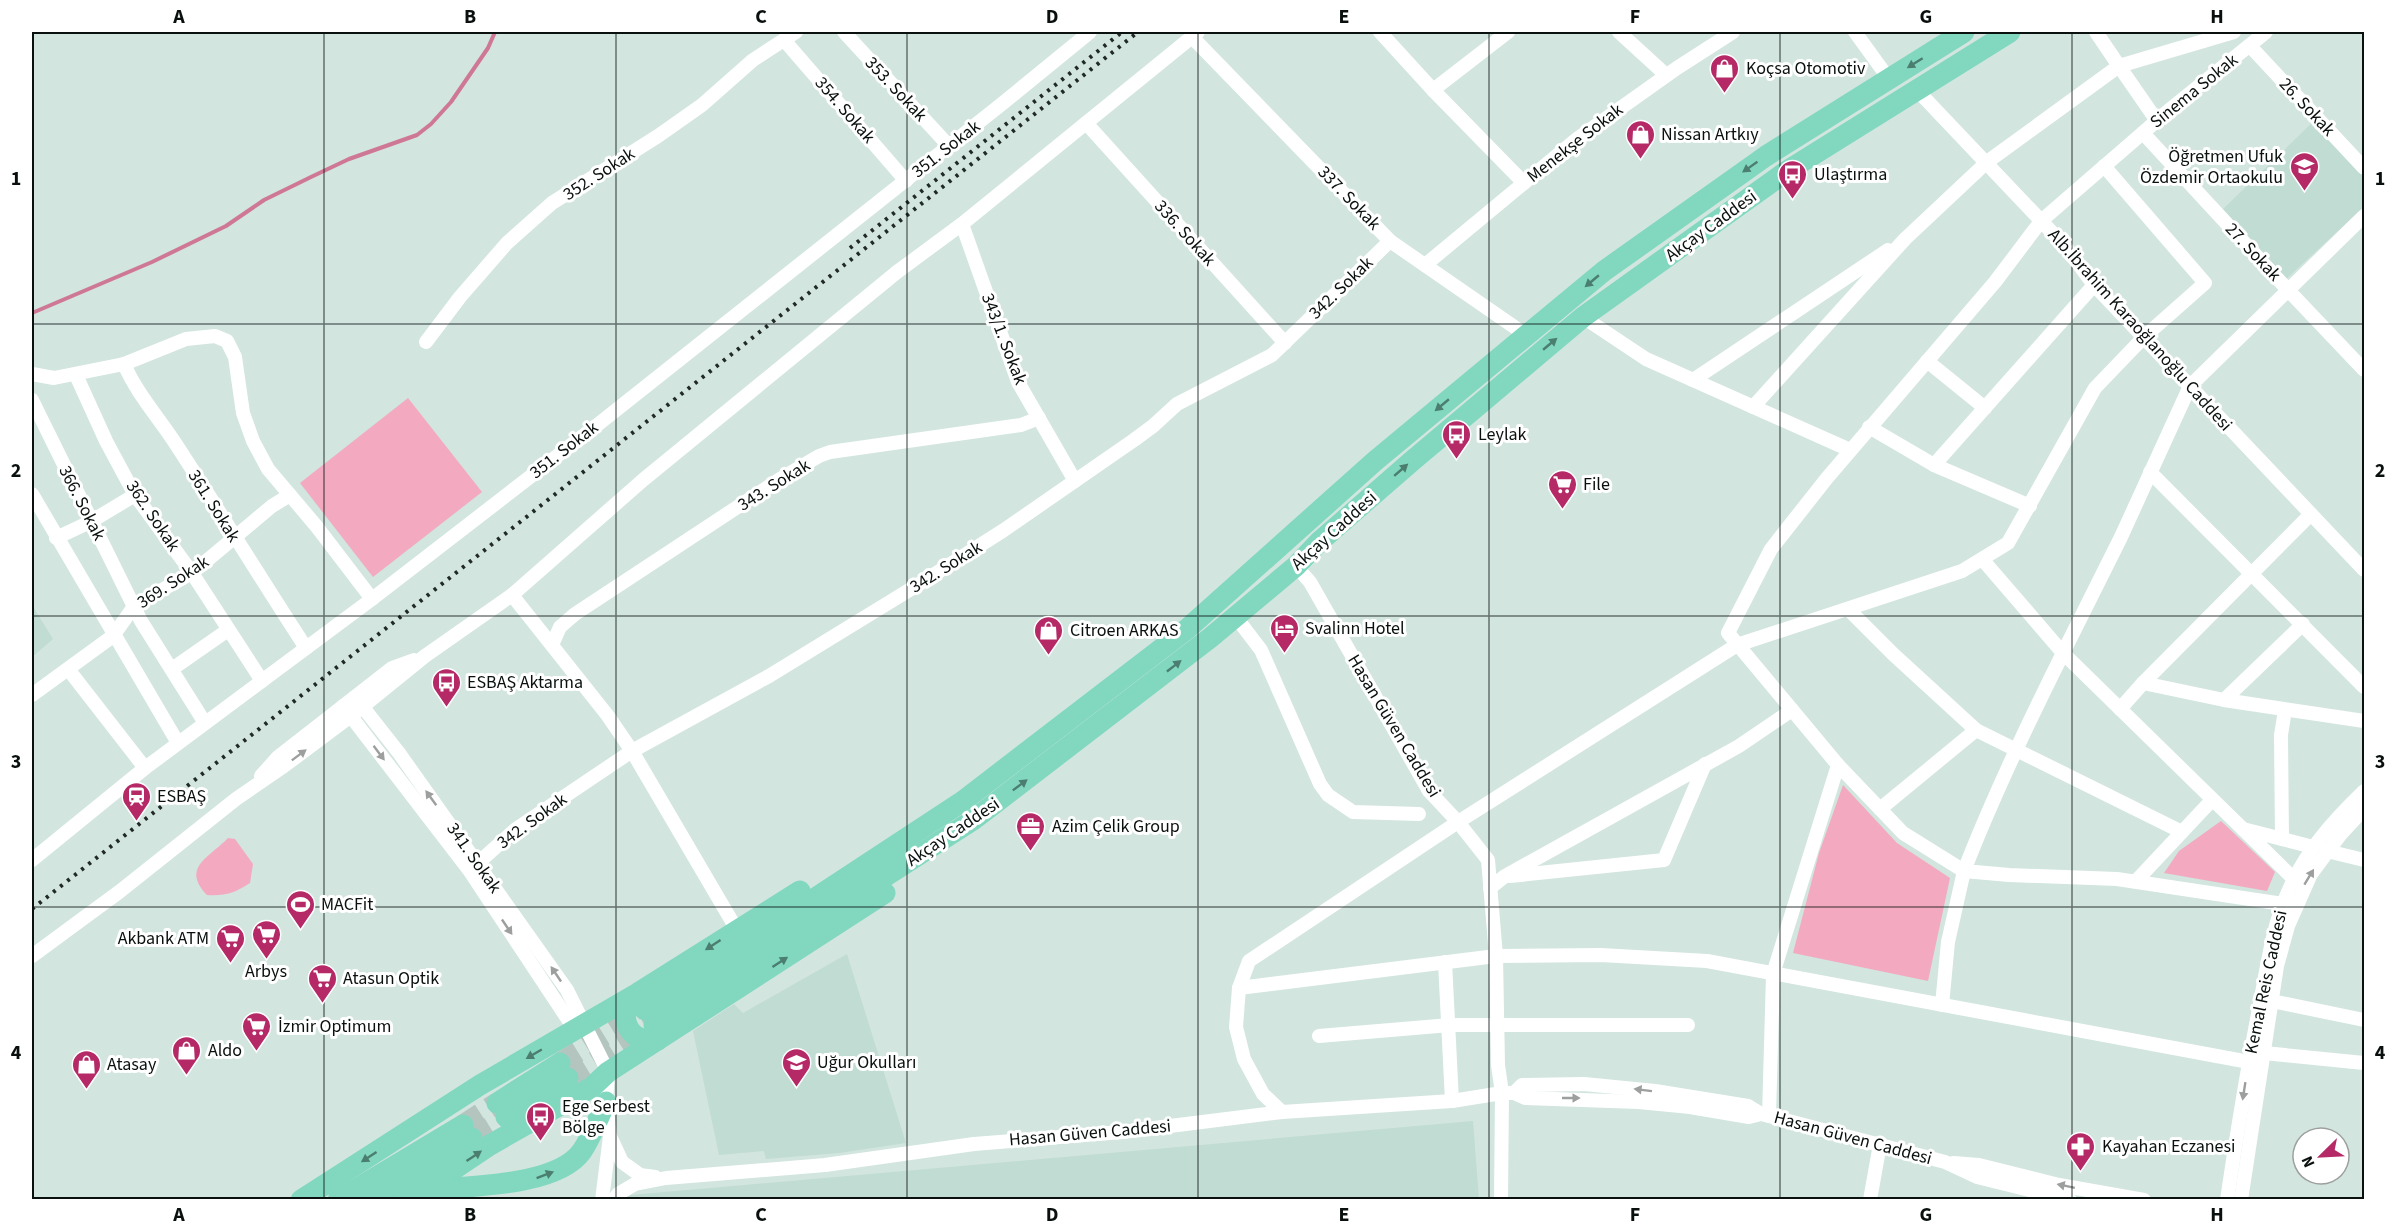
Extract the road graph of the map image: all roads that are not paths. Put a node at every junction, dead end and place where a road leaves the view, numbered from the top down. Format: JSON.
{"nodes":[{"id":1,"x":796,"y":32,"type":"edge"},
{"id":2,"x":844,"y":32,"type":"edge"},
{"id":3,"x":1090,"y":32,"type":"edge"},
{"id":4,"x":1380,"y":32,"type":"edge"},
{"id":5,"x":1508,"y":32,"type":"edge"},
{"id":6,"x":1619,"y":32,"type":"edge"},
{"id":7,"x":1733,"y":32,"type":"edge"},
{"id":8,"x":1855,"y":32,"type":"edge"},
{"id":9,"x":1964,"y":32,"type":"edge"},
{"id":10,"x":2010,"y":32,"type":"edge"},
{"id":11,"x":2096,"y":32,"type":"edge"},
{"id":12,"x":2234,"y":32,"type":"edge"},
{"id":13,"x":2266,"y":32,"type":"edge"},
{"id":14,"x":1195,"y":34,"type":"edge"},
{"id":15,"x":784,"y":40,"type":"junction"},
{"id":16,"x":2250,"y":46,"type":"junction"},
{"id":17,"x":2119,"y":66,"type":"junction"},
{"id":18,"x":1666,"y":75,"type":"junction"},
{"id":19,"x":1889,"y":79,"type":"junction"},
{"id":20,"x":1916,"y":89,"type":"junction"},
{"id":21,"x":1433,"y":90,"type":"junction"},
{"id":22,"x":2157,"y":121,"type":"junction"},
{"id":23,"x":1086,"y":123,"type":"junction"},
{"id":24,"x":2143,"y":133,"type":"junction"},
{"id":25,"x":949,"y":146,"type":"junction"},
{"id":26,"x":1987,"y":162,"type":"junction"},
{"id":27,"x":2104,"y":166,"type":"junction"},
{"id":28,"x":2364,"y":168,"type":"edge"},
{"id":29,"x":906,"y":181,"type":"junction"},
{"id":30,"x":1524,"y":183,"type":"junction"},
{"id":31,"x":2364,"y":216,"type":"edge"},
{"id":32,"x":2041,"y":221,"type":"junction"},
{"id":33,"x":962,"y":224,"type":"junction"},
{"id":34,"x":1905,"y":239,"type":"junction"},
{"id":35,"x":1390,"y":241,"type":"junction"},
{"id":36,"x":1425,"y":265,"type":"junction"},
{"id":37,"x":2094,"y":285,"type":"junction"},
{"id":38,"x":2288,"y":290,"type":"junction"},
{"id":39,"x":1583,"y":317,"type":"junction"},
{"id":40,"x":1526,"y":335,"type":"junction"},
{"id":41,"x":2144,"y":337,"type":"junction"},
{"id":42,"x":426,"y":342,"type":"dead end"},
{"id":43,"x":1285,"y":343,"type":"junction"},
{"id":44,"x":1927,"y":360,"type":"junction"},
{"id":45,"x":124,"y":364,"type":"junction"},
{"id":46,"x":2364,"y":370,"type":"edge"},
{"id":47,"x":32,"y":374,"type":"edge"},
{"id":48,"x":76,"y":375,"type":"junction"},
{"id":49,"x":1693,"y":380,"type":"junction"},
{"id":50,"x":2190,"y":386,"type":"junction"},
{"id":51,"x":32,"y":400,"type":"edge"},
{"id":52,"x":1753,"y":407,"type":"junction"},
{"id":53,"x":1985,"y":408,"type":"junction"},
{"id":54,"x":1039,"y":418,"type":"junction"},
{"id":55,"x":1869,"y":427,"type":"junction"},
{"id":56,"x":1850,"y":450,"type":"junction"},
{"id":57,"x":1934,"y":465,"type":"junction"},
{"id":58,"x":2150,"y":472,"type":"junction"},
{"id":59,"x":1075,"y":481,"type":"junction"},
{"id":60,"x":32,"y":494,"type":"edge"},
{"id":61,"x":135,"y":495,"type":"junction"},
{"id":62,"x":290,"y":495,"type":"junction"},
{"id":63,"x":2030,"y":506,"type":"junction"},
{"id":64,"x":2312,"y":514,"type":"junction"},
{"id":65,"x":90,"y":522,"type":"junction"},
{"id":66,"x":56,"y":538,"type":"junction"},
{"id":67,"x":234,"y":539,"type":"junction"},
{"id":68,"x":1982,"y":559,"type":"junction"},
{"id":69,"x":1296,"y":566,"type":"junction"},
{"id":70,"x":2364,"y":570,"type":"edge"},
{"id":71,"x":192,"y":573,"type":"junction"},
{"id":72,"x":2251,"y":574,"type":"junction"},
{"id":73,"x":512,"y":595,"type":"junction"},
{"id":74,"x":372,"y":599,"type":"junction"},
{"id":75,"x":135,"y":605,"type":"junction"},
{"id":76,"x":1848,"y":609,"type":"junction"},
{"id":77,"x":1235,"y":616,"type":"junction"},
{"id":78,"x":2303,"y":624,"type":"junction"},
{"id":79,"x":228,"y":630,"type":"junction"},
{"id":80,"x":113,"y":636,"type":"junction"},
{"id":81,"x":552,"y":645,"type":"junction"},
{"id":82,"x":1737,"y":645,"type":"junction"},
{"id":83,"x":306,"y":648,"type":"junction"},
{"id":84,"x":2063,"y":654,"type":"junction"},
{"id":85,"x":68,"y":669,"type":"junction"},
{"id":86,"x":172,"y":669,"type":"junction"},
{"id":87,"x":262,"y":681,"type":"junction"},
{"id":88,"x":2143,"y":683,"type":"junction"},
{"id":89,"x":2364,"y":687,"type":"edge"},
{"id":90,"x":32,"y":695,"type":"edge"},
{"id":91,"x":2224,"y":700,"type":"junction"},
{"id":92,"x":359,"y":701,"type":"junction"},
{"id":93,"x":2120,"y":709,"type":"junction"},
{"id":94,"x":1792,"y":710,"type":"junction"},
{"id":95,"x":2285,"y":710,"type":"junction"},
{"id":96,"x":347,"y":711,"type":"junction"},
{"id":97,"x":2364,"y":721,"type":"edge"},
{"id":98,"x":206,"y":723,"type":"junction"},
{"id":99,"x":1976,"y":730,"type":"junction"},
{"id":100,"x":178,"y":743,"type":"junction"},
{"id":101,"x":632,"y":751,"type":"junction"},
{"id":102,"x":2015,"y":751,"type":"junction"},
{"id":103,"x":1706,"y":764,"type":"junction"},
{"id":104,"x":1838,"y":765,"type":"junction"},
{"id":105,"x":145,"y":768,"type":"junction"},
{"id":106,"x":2364,"y":791,"type":"edge"},
{"id":107,"x":2212,"y":800,"type":"junction"},
{"id":108,"x":963,"y":801,"type":"junction"},
{"id":109,"x":1880,"y":809,"type":"junction"},
{"id":110,"x":2364,"y":809,"type":"edge"},
{"id":111,"x":1419,"y":814,"type":"dead end"},
{"id":112,"x":1458,"y":822,"type":"junction"},
{"id":113,"x":2240,"y":828,"type":"junction"},
{"id":114,"x":2182,"y":832,"type":"junction"},
{"id":115,"x":2282,"y":839,"type":"junction"},
{"id":116,"x":2320,"y":849,"type":"junction"},
{"id":117,"x":32,"y":860,"type":"edge"},
{"id":118,"x":2364,"y":860,"type":"edge"},
{"id":119,"x":478,"y":863,"type":"junction"},
{"id":120,"x":1964,"y":871,"type":"junction"},
{"id":121,"x":1505,"y":876,"type":"junction"},
{"id":122,"x":2294,"y":879,"type":"junction"},
{"id":123,"x":2136,"y":881,"type":"junction"},
{"id":124,"x":1490,"y":888,"type":"junction"},
{"id":125,"x":2283,"y":904,"type":"junction"},
{"id":126,"x":737,"y":930,"type":"junction"},
{"id":127,"x":32,"y":956,"type":"edge"},
{"id":128,"x":1496,"y":956,"type":"junction"},
{"id":129,"x":1445,"y":962,"type":"junction"},
{"id":130,"x":1773,"y":974,"type":"junction"},
{"id":131,"x":1239,"y":988,"type":"junction"},
{"id":132,"x":2272,"y":1001,"type":"junction"},
{"id":133,"x":1942,"y":1005,"type":"junction"},
{"id":134,"x":649,"y":1017,"type":"junction"},
{"id":135,"x":2364,"y":1020,"type":"edge"},
{"id":136,"x":1498,"y":1024,"type":"junction"},
{"id":137,"x":1450,"y":1025,"type":"junction"},
{"id":138,"x":1688,"y":1025,"type":"dead end"},
{"id":139,"x":580,"y":1028,"type":"junction"},
{"id":140,"x":1319,"y":1036,"type":"dead end"},
{"id":141,"x":2264,"y":1053,"type":"junction"},
{"id":142,"x":2249,"y":1062,"type":"junction"},
{"id":143,"x":2364,"y":1063,"type":"edge"},
{"id":144,"x":564,"y":1071,"type":"tunnel mouth"},
{"id":145,"x":608,"y":1072,"type":"junction"},
{"id":146,"x":1508,"y":1093,"type":"junction"},
{"id":147,"x":1452,"y":1101,"type":"junction"},
{"id":148,"x":606,"y":1102,"type":"junction"},
{"id":149,"x":502,"y":1110,"type":"tunnel mouth"},
{"id":150,"x":1282,"y":1112,"type":"junction"},
{"id":151,"x":1765,"y":1115,"type":"junction"},
{"id":152,"x":610,"y":1136,"type":"junction"},
{"id":153,"x":1880,"y":1144,"type":"junction"},
{"id":154,"x":1945,"y":1162,"type":"junction"},
{"id":155,"x":666,"y":1178,"type":"junction"},
{"id":156,"x":2020,"y":1194,"type":"edge"},
{"id":157,"x":416,"y":1195,"type":"edge"},
{"id":158,"x":301,"y":1200,"type":"edge"},
{"id":159,"x":338,"y":1200,"type":"edge"},
{"id":160,"x":373,"y":1200,"type":"edge"},
{"id":161,"x":602,"y":1200,"type":"edge"},
{"id":162,"x":614,"y":1200,"type":"edge"},
{"id":163,"x":1501,"y":1200,"type":"edge"},
{"id":164,"x":1870,"y":1200,"type":"edge"},
{"id":165,"x":2070,"y":1200,"type":"edge"},
{"id":166,"x":2144,"y":1200,"type":"edge"},
{"id":167,"x":2226,"y":1200,"type":"edge"},
{"id":168,"x":2241,"y":1200,"type":"edge"}],
"edges":[{"from":1,"to":15,"type":"street","name":"352. Sokak"},
{"from":2,"to":25,"type":"street","name":"353. Sokak"},
{"from":3,"to":25,"type":"street","name":"351. Sokak"},
{"from":4,"to":21,"type":"street"},
{"from":5,"to":21,"type":"street"},
{"from":6,"to":18,"type":"street"},
{"from":7,"to":18,"type":"street","name":"Menekşe Sokak"},
{"from":8,"to":19,"type":"street"},
{"from":9,"to":19,"type":"highway","name":"Akçay Caddesi","one_way":true},
{"from":10,"to":20,"type":"highway","name":"Akçay Caddesi"},
{"from":11,"to":17,"type":"street"},
{"from":12,"to":17,"type":"street"},
{"from":13,"to":16,"type":"street","name":"Sinema Sokak"},
{"from":14,"to":23,"type":"street"},
{"from":14,"to":35,"type":"street","name":"337. Sokak"},
{"from":15,"to":29,"type":"street","name":"354. Sokak"},
{"from":15,"to":42,"type":"street","name":"352. Sokak"},
{"from":16,"to":22,"type":"street","name":"Sinema Sokak"},
{"from":16,"to":28,"type":"street","name":"26. Sokak"},
{"from":17,"to":22,"type":"street"},
{"from":17,"to":26,"type":"street"},
{"from":18,"to":30,"type":"street","name":"Menekşe Sokak"},
{"from":19,"to":40,"type":"highway","name":"Akçay Caddesi","one_way":true},
{"from":20,"to":26,"type":"street","name":"Alb.İbrahim Karaoğlanoğlu Caddesi"},
{"from":20,"to":39,"type":"highway","name":"Akçay Caddesi"},
{"from":21,"to":30,"type":"street"},
{"from":22,"to":24,"type":"street","name":"Sinema Sokak"},
{"from":23,"to":33,"type":"street"},
{"from":23,"to":43,"type":"street","name":"336. Sokak"},
{"from":24,"to":27,"type":"street","name":"Sinema Sokak"},
{"from":24,"to":38,"type":"street","name":"27. Sokak"},
{"from":25,"to":29,"type":"street","name":"351. Sokak"},
{"from":26,"to":32,"type":"street","name":"Alb.İbrahim Karaoğlanoğlu Caddesi"},
{"from":26,"to":34,"type":"street"},
{"from":27,"to":32,"type":"street","name":"Sinema Sokak"},
{"from":27,"to":41,"type":"street"},
{"from":29,"to":74,"type":"street","name":"351. Sokak"},
{"from":30,"to":36,"type":"street","name":"Menekşe Sokak"},
{"from":31,"to":38,"type":"street"},
{"from":32,"to":37,"type":"street","name":"Alb.İbrahim Karaoğlanoğlu Caddesi"},
{"from":32,"to":44,"type":"street","name":"Sinema Sokak"},
{"from":33,"to":54,"type":"street","name":"343/1. Sokak"},
{"from":33,"to":73,"type":"street"},
{"from":34,"to":49,"type":"street"},
{"from":34,"to":52,"type":"street"},
{"from":35,"to":36,"type":"street","name":"337. Sokak"},
{"from":35,"to":43,"type":"street","name":"342. Sokak"},
{"from":36,"to":40,"type":"street","name":"337. Sokak"},
{"from":37,"to":41,"type":"street","name":"Alb.İbrahim Karaoğlanoğlu Caddesi"},
{"from":37,"to":53,"type":"street"},
{"from":38,"to":46,"type":"street","name":"27. Sokak"},
{"from":38,"to":50,"type":"street"},
{"from":39,"to":49,"type":"street"},
{"from":69,"to":39,"type":"highway","name":"Akçay Caddesi","one_way":true},
{"from":40,"to":108,"type":"highway","name":"Akçay Caddesi","one_way":true},
{"from":41,"to":50,"type":"street","name":"Alb.İbrahim Karaoğlanoğlu Caddesi"},
{"from":41,"to":63,"type":"street"},
{"from":43,"to":59,"type":"street","name":"342. Sokak"},
{"from":44,"to":53,"type":"street"},
{"from":44,"to":55,"type":"street","name":"Sinema Sokak"},
{"from":45,"to":48,"type":"street"},
{"from":45,"to":62,"type":"street"},
{"from":45,"to":67,"type":"street","name":"361. Sokak"},
{"from":47,"to":48,"type":"street"},
{"from":48,"to":61,"type":"street","name":"362. Sokak"},
{"from":49,"to":52,"type":"street"},
{"from":50,"to":58,"type":"street"},
{"from":50,"to":64,"type":"street","name":"Alb.İbrahim Karaoğlanoğlu Caddesi"},
{"from":51,"to":65,"type":"street","name":"366. Sokak"},
{"from":52,"to":56,"type":"street"},
{"from":53,"to":57,"type":"street"},
{"from":54,"to":59,"type":"street","name":"343/1. Sokak"},
{"from":54,"to":81,"type":"street","name":"343. Sokak"},
{"from":55,"to":56,"type":"street","name":"Sinema Sokak"},
{"from":55,"to":57,"type":"street"},
{"from":56,"to":82,"type":"street","name":"Sinema Sokak"},
{"from":57,"to":63,"type":"street"},
{"from":58,"to":72,"type":"street"},
{"from":58,"to":84,"type":"street"},
{"from":59,"to":101,"type":"street","name":"342. Sokak"},
{"from":60,"to":66,"type":"street"},
{"from":61,"to":65,"type":"street"},
{"from":61,"to":71,"type":"street","name":"362. Sokak"},
{"from":62,"to":67,"type":"street","name":"369. Sokak"},
{"from":62,"to":74,"type":"street"},
{"from":63,"to":68,"type":"street"},
{"from":64,"to":70,"type":"street","name":"Alb.İbrahim Karaoğlanoğlu Caddesi"},
{"from":64,"to":72,"type":"street"},
{"from":65,"to":66,"type":"street"},
{"from":65,"to":75,"type":"street","name":"366. Sokak"},
{"from":66,"to":80,"type":"street"},
{"from":67,"to":71,"type":"street","name":"369. Sokak"},
{"from":67,"to":83,"type":"street","name":"361. Sokak"},
{"from":68,"to":76,"type":"street"},
{"from":68,"to":84,"type":"street"},
{"from":69,"to":77,"type":"highway","name":"Akçay Caddesi"},
{"from":69,"to":112,"type":"street","name":"Hasan Güven Caddesi"},
{"from":71,"to":75,"type":"street","name":"369. Sokak"},
{"from":71,"to":79,"type":"street","name":"362. Sokak"},
{"from":72,"to":78,"type":"street"},
{"from":72,"to":88,"type":"street"},
{"from":73,"to":81,"type":"street"},
{"from":73,"to":92,"type":"street"},
{"from":74,"to":83,"type":"street","name":"351. Sokak"},
{"from":75,"to":80,"type":"street","name":"369. Sokak"},
{"from":75,"to":86,"type":"street","name":"366. Sokak"},
{"from":76,"to":82,"type":"street"},
{"from":76,"to":99,"type":"street"},
{"from":77,"to":111,"type":"street"},
{"from":134,"to":77,"type":"highway","name":"Akçay Caddesi","one_way":true},
{"from":78,"to":89,"type":"street"},
{"from":78,"to":91,"type":"street"},
{"from":79,"to":86,"type":"street"},
{"from":79,"to":87,"type":"street","name":"362. Sokak"},
{"from":80,"to":85,"type":"street","name":"369. Sokak"},
{"from":80,"to":100,"type":"street"},
{"from":81,"to":101,"type":"street"},
{"from":82,"to":94,"type":"street"},
{"from":82,"to":112,"type":"street"},
{"from":83,"to":87,"type":"street","name":"351. Sokak"},
{"from":84,"to":93,"type":"street"},
{"from":84,"to":102,"type":"street"},
{"from":85,"to":90,"type":"street","name":"369. Sokak"},
{"from":85,"to":105,"type":"street"},
{"from":86,"to":98,"type":"street","name":"366. Sokak"},
{"from":87,"to":98,"type":"street","name":"351. Sokak"},
{"from":88,"to":91,"type":"street"},
{"from":88,"to":93,"type":"street"},
{"from":91,"to":95,"type":"street"},
{"from":92,"to":96,"type":"street"},
{"from":119,"to":92,"type":"street","name":"341. Sokak","one_way":true},
{"from":93,"to":107,"type":"street"},
{"from":94,"to":103,"type":"street"},
{"from":94,"to":104,"type":"street"},
{"from":95,"to":97,"type":"street"},
{"from":95,"to":115,"type":"street"},
{"from":96,"to":127,"type":"street"},
{"from":96,"to":139,"type":"street","name":"341. Sokak","one_way":true},
{"from":98,"to":100,"type":"street","name":"351. Sokak"},
{"from":99,"to":102,"type":"street"},
{"from":99,"to":109,"type":"street"},
{"from":100,"to":105,"type":"street","name":"351. Sokak"},
{"from":101,"to":119,"type":"street","name":"342. Sokak"},
{"from":101,"to":126,"type":"street"},
{"from":102,"to":114,"type":"street"},
{"from":102,"to":120,"type":"street"},
{"from":103,"to":121,"type":"street"},
{"from":103,"to":121,"type":"street"},
{"from":104,"to":109,"type":"street"},
{"from":104,"to":130,"type":"street"},
{"from":105,"to":117,"type":"street","name":"351. Sokak"},
{"from":106,"to":116,"type":"street","name":"Kemal Reis Caddesi"},
{"from":107,"to":113,"type":"street"},
{"from":107,"to":114,"type":"street"},
{"from":108,"to":126,"type":"highway"},
{"from":108,"to":134,"type":"highway","name":"Akçay Caddesi"},
{"from":109,"to":120,"type":"street"},
{"from":110,"to":116,"type":"street","name":"Kemal Reis Caddesi"},
{"from":112,"to":124,"type":"street","name":"Hasan Güven Caddesi"},
{"from":112,"to":131,"type":"street"},
{"from":113,"to":115,"type":"street"},
{"from":113,"to":122,"type":"street"},
{"from":114,"to":123,"type":"street"},
{"from":115,"to":116,"type":"street"},
{"from":116,"to":118,"type":"street"},
{"from":116,"to":122,"type":"street","name":"Kemal Reis Caddesi"},
{"from":132,"to":116,"type":"street","name":"Kemal Reis Caddesi","one_way":true},
{"from":139,"to":119,"type":"street","name":"341. Sokak","one_way":true},
{"from":120,"to":123,"type":"street"},
{"from":120,"to":133,"type":"street"},
{"from":121,"to":124,"type":"street"},
{"from":122,"to":125,"type":"street","name":"Kemal Reis Caddesi"},
{"from":123,"to":125,"type":"street"},
{"from":124,"to":128,"type":"street","name":"Hasan Güven Caddesi"},
{"from":125,"to":142,"type":"street","name":"Kemal Reis Caddesi"},
{"from":126,"to":134,"type":"highway","one_way":true},
{"from":128,"to":129,"type":"street"},
{"from":128,"to":130,"type":"street"},
{"from":128,"to":136,"type":"street","name":"Hasan Güven Caddesi"},
{"from":129,"to":131,"type":"street"},
{"from":129,"to":137,"type":"street"},
{"from":130,"to":133,"type":"street"},
{"from":130,"to":151,"type":"street"},
{"from":131,"to":150,"type":"street"},
{"from":132,"to":135,"type":"street"},
{"from":132,"to":141,"type":"street","name":"Kemal Reis Caddesi"},
{"from":133,"to":142,"type":"street"},
{"from":134,"to":139,"type":"highway"},
{"from":134,"to":145,"type":"highway"},
{"from":136,"to":137,"type":"street"},
{"from":136,"to":138,"type":"street"},
{"from":136,"to":146,"type":"street","name":"Hasan Güven Caddesi"},
{"from":137,"to":140,"type":"street"},
{"from":137,"to":147,"type":"street"},
{"from":139,"to":145,"type":"street"},
{"from":139,"to":158,"type":"highway","one_way":true},
{"from":141,"to":143,"type":"street"},
{"from":141,"to":168,"type":"street","name":"Kemal Reis Caddesi"},
{"from":142,"to":167,"type":"street","name":"Kemal Reis Caddesi","one_way":true},
{"from":144,"to":149,"type":"highway"},
{"from":145,"to":148,"type":"street"},
{"from":157,"to":145,"type":"highway","one_way":true},
{"from":146,"to":147,"type":"street","name":"Hasan Güven Caddesi"},
{"from":146,"to":151,"type":"street","name":"Hasan Güven Caddesi"},
{"from":146,"to":163,"type":"street","name":"Hasan Güven Caddesi"},
{"from":147,"to":150,"type":"street","name":"Hasan Güven Caddesi"},
{"from":148,"to":152,"type":"street"},
{"from":157,"to":148,"type":"highway","one_way":true},
{"from":150,"to":155,"type":"street","name":"Hasan Güven Caddesi"},
{"from":151,"to":153,"type":"street","name":"Hasan Güven Caddesi"},
{"from":152,"to":155,"type":"street"},
{"from":152,"to":161,"type":"street"},
{"from":153,"to":154,"type":"street","name":"Hasan Güven Caddesi"},
{"from":153,"to":164,"type":"street"},
{"from":154,"to":156,"type":"street","name":"Hasan Güven Caddesi"},
{"from":166,"to":154,"type":"street","name":"Hasan Güven Caddesi","one_way":true},
{"from":155,"to":162,"type":"street"},
{"from":156,"to":165,"type":"street","name":"Hasan Güven Caddesi"},
{"from":159,"to":160,"type":"highway"}]}
